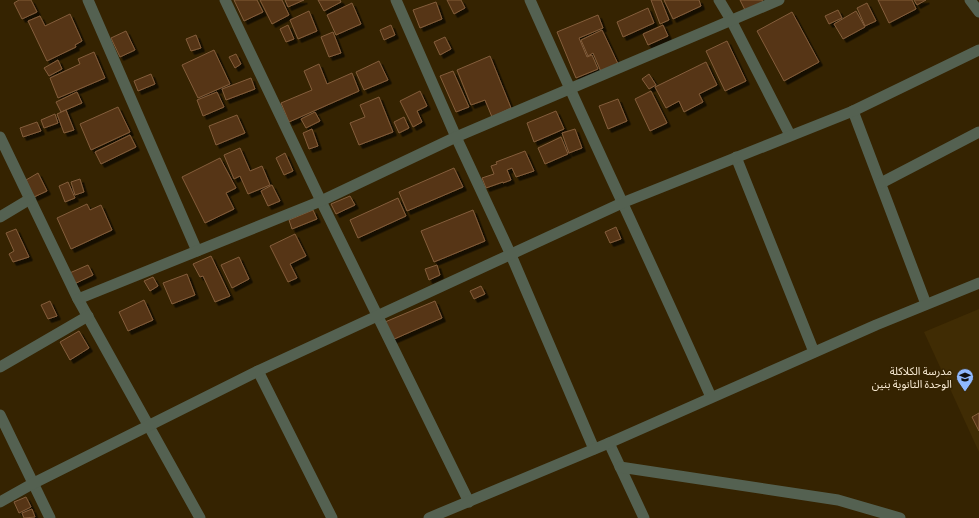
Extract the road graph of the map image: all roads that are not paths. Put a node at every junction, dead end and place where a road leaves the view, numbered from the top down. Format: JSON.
{"nodes":[{"id":1,"x":88,"y":0,"type":"edge"},
{"id":2,"x":226,"y":0,"type":"edge"},
{"id":3,"x":396,"y":0,"type":"edge"},
{"id":4,"x":530,"y":0,"type":"edge"},
{"id":5,"x":719,"y":0,"type":"edge"},
{"id":6,"x":779,"y":0,"type":"edge"},
{"id":7,"x":970,"y":0,"type":"edge"},
{"id":8,"x":979,"y":12,"type":"edge"},
{"id":9,"x":731,"y":20,"type":"junction"},
{"id":10,"x":979,"y":50,"type":"edge"},
{"id":11,"x":569,"y":89,"type":"junction"},
{"id":12,"x":853,"y":111,"type":"junction"},
{"id":13,"x":979,"y":132,"type":"edge"},
{"id":14,"x":790,"y":136,"type":"junction"},
{"id":15,"x":0,"y":137,"type":"edge"},
{"id":16,"x":456,"y":137,"type":"junction"},
{"id":17,"x":736,"y":157,"type":"junction"},
{"id":18,"x":881,"y":184,"type":"junction"},
{"id":19,"x":30,"y":199,"type":"junction"},
{"id":20,"x":321,"y":201,"type":"junction"},
{"id":21,"x":622,"y":203,"type":"junction"},
{"id":22,"x":0,"y":217,"type":"edge"},
{"id":23,"x":197,"y":251,"type":"junction"},
{"id":24,"x":511,"y":255,"type":"junction"},
{"id":25,"x":979,"y":284,"type":"edge"},
{"id":26,"x":78,"y":300,"type":"junction"},
{"id":27,"x":926,"y":304,"type":"junction"},
{"id":28,"x":88,"y":316,"type":"junction"},
{"id":29,"x":378,"y":316,"type":"junction"},
{"id":30,"x":814,"y":352,"type":"junction"},
{"id":31,"x":0,"y":367,"type":"edge"},
{"id":32,"x":258,"y":371,"type":"junction"},
{"id":33,"x":711,"y":397,"type":"junction"},
{"id":34,"x":0,"y":415,"type":"edge"},
{"id":35,"x":148,"y":425,"type":"junction"},
{"id":36,"x":609,"y":443,"type":"junction"},
{"id":37,"x":594,"y":449,"type":"junction"},
{"id":38,"x":620,"y":467,"type":"junction"},
{"id":39,"x":32,"y":484,"type":"junction"},
{"id":40,"x":0,"y":502,"type":"edge"},
{"id":41,"x":469,"y":502,"type":"junction"},
{"id":42,"x":50,"y":518,"type":"edge"},
{"id":43,"x":200,"y":518,"type":"edge"},
{"id":44,"x":332,"y":518,"type":"edge"},
{"id":45,"x":429,"y":518,"type":"edge"},
{"id":46,"x":644,"y":518,"type":"edge"},
{"id":47,"x":900,"y":518,"type":"edge"}],
"edges":[{"from":1,"to":23,"type":"street"},
{"from":2,"to":20,"type":"street"},
{"from":3,"to":16,"type":"street"},
{"from":4,"to":11,"type":"street"},
{"from":5,"to":9,"type":"street"},
{"from":6,"to":9,"type":"street"},
{"from":7,"to":8,"type":"street"},
{"from":9,"to":11,"type":"street"},
{"from":9,"to":14,"type":"street"},
{"from":10,"to":12,"type":"street"},
{"from":11,"to":16,"type":"street"},
{"from":11,"to":21,"type":"street"},
{"from":12,"to":14,"type":"street"},
{"from":12,"to":18,"type":"street"},
{"from":13,"to":18,"type":"street"},
{"from":14,"to":17,"type":"street"},
{"from":15,"to":19,"type":"street"},
{"from":16,"to":20,"type":"street"},
{"from":16,"to":24,"type":"street"},
{"from":17,"to":21,"type":"street"},
{"from":17,"to":30,"type":"street"},
{"from":18,"to":27,"type":"street"},
{"from":19,"to":22,"type":"street"},
{"from":19,"to":26,"type":"street"},
{"from":20,"to":23,"type":"street"},
{"from":20,"to":29,"type":"street"},
{"from":21,"to":24,"type":"street"},
{"from":21,"to":33,"type":"street"},
{"from":23,"to":26,"type":"street"},
{"from":24,"to":29,"type":"street"},
{"from":24,"to":37,"type":"street"},
{"from":25,"to":27,"type":"street"},
{"from":26,"to":28,"type":"street"},
{"from":27,"to":30,"type":"street"},
{"from":28,"to":31,"type":"street"},
{"from":28,"to":35,"type":"street"},
{"from":29,"to":32,"type":"street"},
{"from":29,"to":41,"type":"street"},
{"from":30,"to":33,"type":"street"},
{"from":32,"to":35,"type":"street"},
{"from":32,"to":44,"type":"street"},
{"from":33,"to":36,"type":"street"},
{"from":34,"to":39,"type":"street"},
{"from":35,"to":39,"type":"street"},
{"from":35,"to":43,"type":"street"},
{"from":36,"to":37,"type":"street"},
{"from":36,"to":38,"type":"street"},
{"from":37,"to":41,"type":"street"},
{"from":38,"to":46,"type":"street"},
{"from":38,"to":47,"type":"street"},
{"from":39,"to":40,"type":"street"},
{"from":39,"to":42,"type":"street"},
{"from":41,"to":45,"type":"street"}]}
